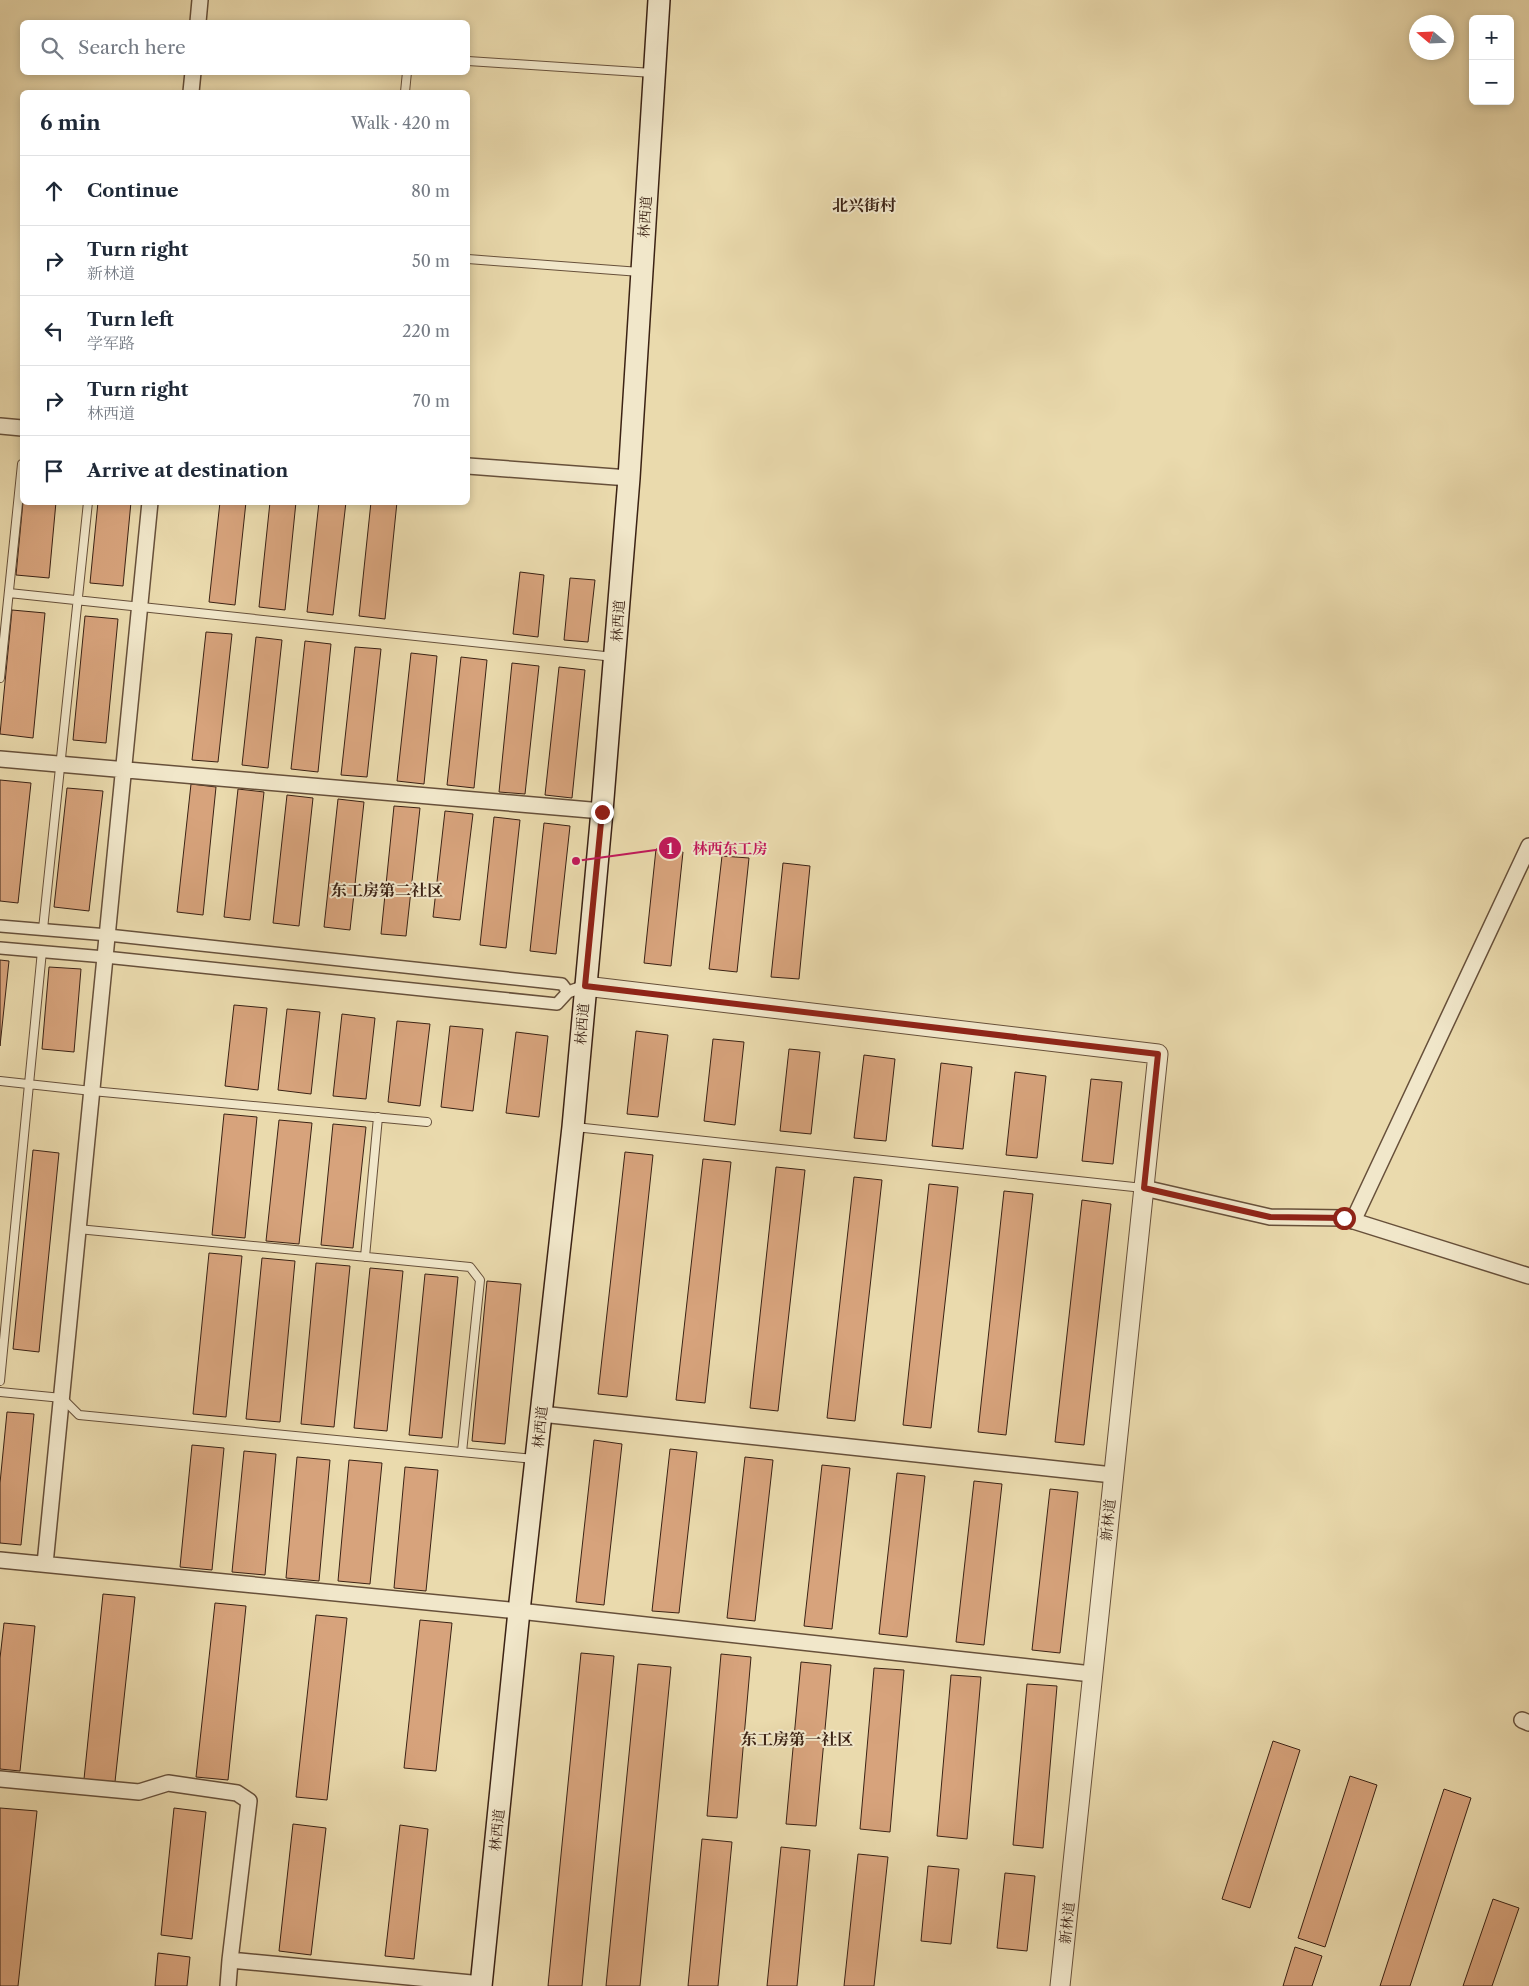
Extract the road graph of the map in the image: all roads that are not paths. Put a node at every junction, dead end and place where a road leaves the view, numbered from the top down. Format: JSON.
{"nodes":[{"id":1,"x":200,"y":0,"type":"edge"},
{"id":2,"x":659,"y":0,"type":"edge"},
{"id":3,"x":198,"y":20,"type":"edge"},
{"id":4,"x":470,"y":61,"type":"edge"},
{"id":5,"x":654,"y":73,"type":"junction"},
{"id":6,"x":193,"y":75,"type":"edge"},
{"id":7,"x":407,"y":75,"type":"edge"},
{"id":8,"x":191,"y":90,"type":"edge"},
{"id":9,"x":405,"y":90,"type":"edge"},
{"id":10,"x":470,"y":259,"type":"edge"},
{"id":11,"x":642,"y":272,"type":"junction"},
{"id":12,"x":0,"y":426,"type":"edge"},
{"id":13,"x":20,"y":428,"type":"edge"},
{"id":14,"x":470,"y":466,"type":"edge"},
{"id":15,"x":629,"y":478,"type":"junction"},
{"id":16,"x":20,"y":484,"type":"edge"},
{"id":17,"x":88,"y":505,"type":"edge"},
{"id":18,"x":150,"y":505,"type":"edge"},
{"id":19,"x":9,"y":593,"type":"junction"},
{"id":20,"x":78,"y":600,"type":"junction"},
{"id":21,"x":140,"y":607,"type":"junction"},
{"id":22,"x":615,"y":657,"type":"junction"},
{"id":23,"x":0,"y":678,"type":"edge"},
{"id":24,"x":0,"y":759,"type":"edge"},
{"id":25,"x":60,"y":764,"type":"junction"},
{"id":26,"x":124,"y":770,"type":"junction"},
{"id":27,"x":602,"y":812,"type":"junction"},
{"id":28,"x":1529,"y":846,"type":"edge"},
{"id":29,"x":0,"y":926,"type":"edge"},
{"id":30,"x":43,"y":929,"type":"junction"},
{"id":31,"x":108,"y":935,"type":"junction"},
{"id":32,"x":0,"y":948,"type":"edge"},
{"id":33,"x":42,"y":951,"type":"junction"},
{"id":34,"x":105,"y":957,"type":"junction"},
{"id":35,"x":576,"y":989,"type":"junction"},
{"id":36,"x":0,"y":1081,"type":"edge"},
{"id":37,"x":29,"y":1084,"type":"junction"},
{"id":38,"x":92,"y":1091,"type":"junction"},
{"id":39,"x":378,"y":1117,"type":"junction"},
{"id":40,"x":427,"y":1122,"type":"dead end"},
{"id":41,"x":573,"y":1127,"type":"junction"},
{"id":42,"x":1144,"y":1188,"type":"junction"},
{"id":43,"x":1354,"y":1221,"type":"junction"},
{"id":44,"x":78,"y":1229,"type":"junction"},
{"id":45,"x":365,"y":1257,"type":"junction"},
{"id":46,"x":1529,"y":1276,"type":"edge"},
{"id":47,"x":0,"y":1381,"type":"edge"},
{"id":48,"x":0,"y":1392,"type":"edge"},
{"id":49,"x":62,"y":1398,"type":"junction"},
{"id":50,"x":541,"y":1414,"type":"junction"},
{"id":51,"x":462,"y":1452,"type":"junction"},
{"id":52,"x":536,"y":1459,"type":"junction"},
{"id":53,"x":1113,"y":1475,"type":"junction"},
{"id":54,"x":0,"y":1560,"type":"edge"},
{"id":55,"x":45,"y":1564,"type":"junction"},
{"id":56,"x":519,"y":1611,"type":"junction"},
{"id":57,"x":1092,"y":1674,"type":"junction"},
{"id":58,"x":0,"y":1779,"type":"edge"},
{"id":59,"x":230,"y":1960,"type":"junction"},
{"id":60,"x":482,"y":1985,"type":"edge"},
{"id":61,"x":228,"y":1986,"type":"edge"},
{"id":62,"x":1060,"y":1986,"type":"edge"}],
"edges":[{"from":1,"to":3,"type":"street"},
{"from":2,"to":5,"type":"main road","name":"林西道"},
{"from":4,"to":5,"type":"lane"},
{"from":5,"to":11,"type":"main road","name":"林西道"},
{"from":6,"to":8,"type":"street"},
{"from":7,"to":9,"type":"lane"},
{"from":10,"to":11,"type":"lane"},
{"from":11,"to":15,"type":"main road","name":"林西道"},
{"from":12,"to":13,"type":"street"},
{"from":14,"to":15,"type":"street"},
{"from":15,"to":22,"type":"main road","name":"林西道"},
{"from":16,"to":19,"type":"lane"},
{"from":17,"to":20,"type":"lane"},
{"from":18,"to":21,"type":"street"},
{"from":19,"to":20,"type":"lane"},
{"from":19,"to":23,"type":"lane"},
{"from":20,"to":21,"type":"lane"},
{"from":20,"to":25,"type":"lane"},
{"from":21,"to":22,"type":"lane"},
{"from":21,"to":26,"type":"street"},
{"from":22,"to":27,"type":"main road","name":"林西道"},
{"from":24,"to":25,"type":"street"},
{"from":25,"to":26,"type":"street"},
{"from":25,"to":30,"type":"lane"},
{"from":26,"to":27,"type":"street"},
{"from":26,"to":31,"type":"street"},
{"from":27,"to":35,"type":"main road","name":"林西道"},
{"from":28,"to":43,"type":"street"},
{"from":29,"to":30,"type":"street"},
{"from":30,"to":31,"type":"street"},
{"from":31,"to":34,"type":"street"},
{"from":31,"to":35,"type":"street"},
{"from":32,"to":33,"type":"street"},
{"from":33,"to":34,"type":"street"},
{"from":33,"to":37,"type":"lane"},
{"from":34,"to":35,"type":"street"},
{"from":34,"to":38,"type":"street"},
{"from":35,"to":41,"type":"main road","name":"林西道"},
{"from":35,"to":42,"type":"street","name":"新林道"},
{"from":36,"to":37,"type":"lane"},
{"from":37,"to":38,"type":"lane"},
{"from":37,"to":47,"type":"lane"},
{"from":38,"to":39,"type":"lane"},
{"from":38,"to":44,"type":"street"},
{"from":39,"to":40,"type":"lane"},
{"from":39,"to":45,"type":"lane"},
{"from":41,"to":42,"type":"lane"},
{"from":41,"to":50,"type":"main road","name":"林西道"},
{"from":42,"to":43,"type":"street"},
{"from":42,"to":53,"type":"street","name":"新林道"},
{"from":43,"to":46,"type":"street"},
{"from":44,"to":45,"type":"lane"},
{"from":44,"to":49,"type":"street"},
{"from":45,"to":51,"type":"lane"},
{"from":48,"to":49,"type":"lane"},
{"from":49,"to":51,"type":"lane"},
{"from":49,"to":55,"type":"street"},
{"from":50,"to":52,"type":"main road","name":"林西道"},
{"from":50,"to":53,"type":"street"},
{"from":51,"to":52,"type":"lane"},
{"from":52,"to":56,"type":"main road","name":"林西道"},
{"from":53,"to":57,"type":"street","name":"新林道"},
{"from":54,"to":55,"type":"street"},
{"from":55,"to":56,"type":"street"},
{"from":56,"to":57,"type":"street"},
{"from":56,"to":60,"type":"main road","name":"林西道"},
{"from":57,"to":62,"type":"street","name":"新林道"},
{"from":58,"to":59,"type":"street"},
{"from":59,"to":60,"type":"street"},
{"from":59,"to":61,"type":"street"}]}
